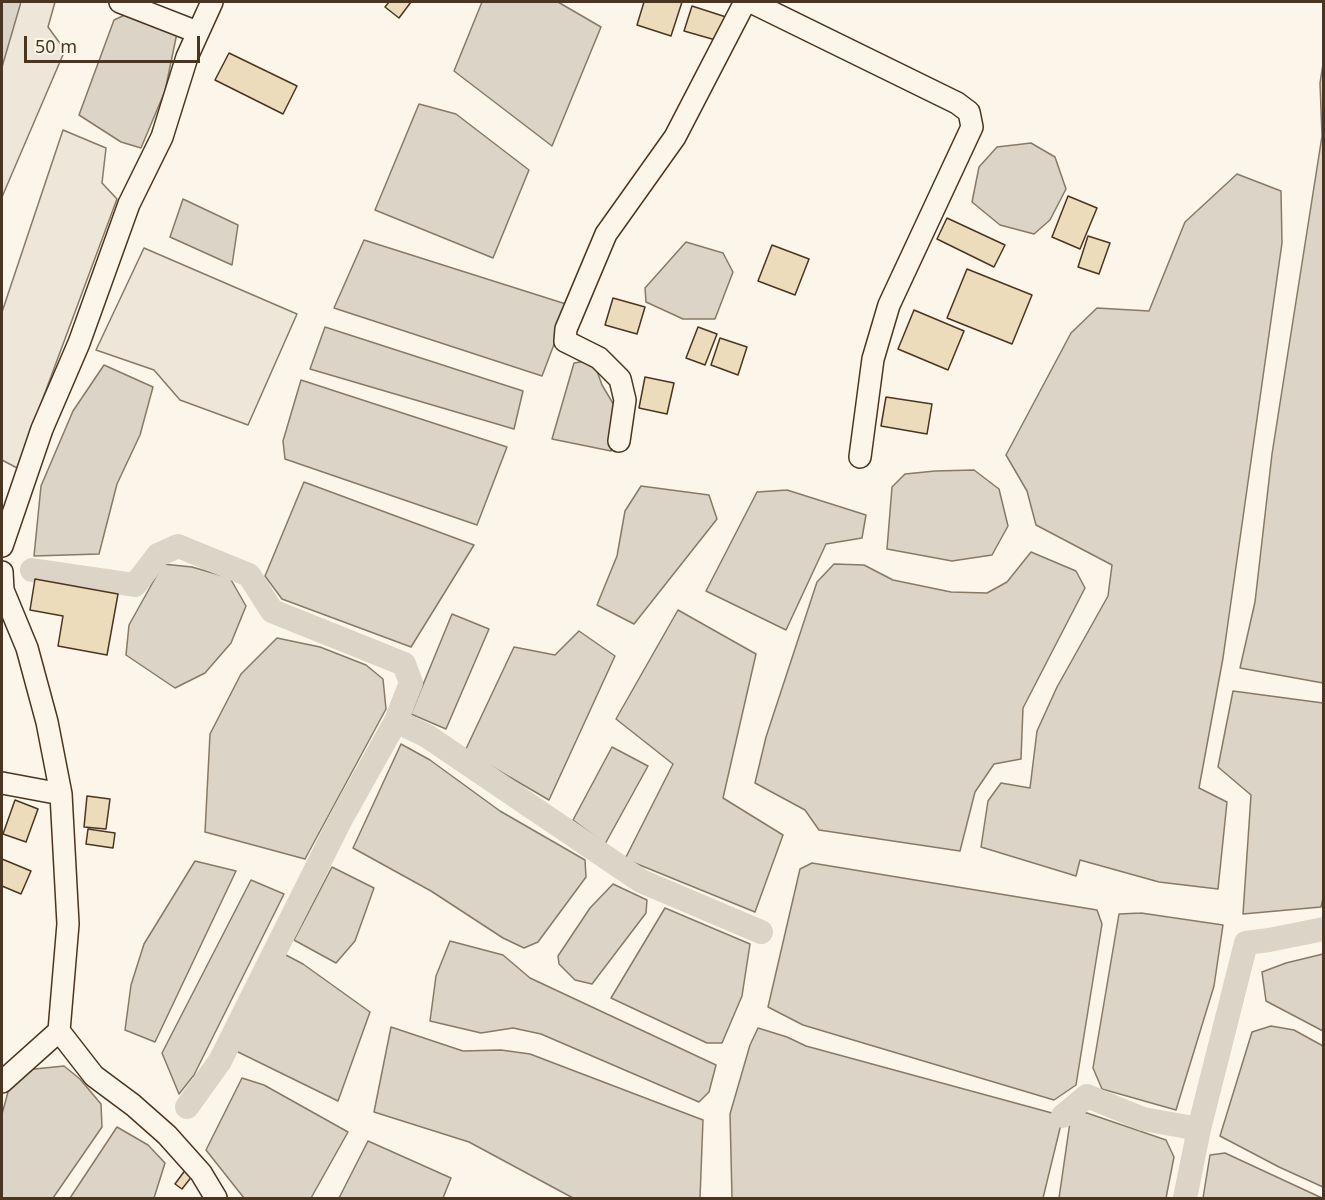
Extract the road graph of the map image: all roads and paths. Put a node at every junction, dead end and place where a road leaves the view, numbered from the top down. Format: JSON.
{"nodes":[{"id":1,"x":120,"y":2,"type":"edge"},
{"id":2,"x":212,"y":2,"type":"edge"},
{"id":3,"x":745,"y":2,"type":"edge"},
{"id":4,"x":751,"y":2,"type":"edge"},
{"id":5,"x":197,"y":32,"type":"junction"},
{"id":6,"x":619,"y":441,"type":"dead end"},
{"id":7,"x":860,"y":457,"type":"dead end"},
{"id":8,"x":2,"y":546,"type":"edge"},
{"id":9,"x":2,"y":572,"type":"edge"},
{"id":10,"x":2,"y":783,"type":"edge"},
{"id":11,"x":61,"y":794,"type":"junction"},
{"id":12,"x":59,"y":1032,"type":"junction"},
{"id":13,"x":2,"y":1082,"type":"edge"},
{"id":14,"x":216,"y":1198,"type":"edge"}],
"edges":[{"from":1,"to":5,"type":"street"},
{"from":2,"to":5,"type":"street"},
{"from":3,"to":6,"type":"street"},
{"from":4,"to":7,"type":"street"},
{"from":5,"to":8,"type":"street"},
{"from":9,"to":11,"type":"street"},
{"from":10,"to":11,"type":"street"},
{"from":11,"to":12,"type":"street"},
{"from":12,"to":13,"type":"street"},
{"from":12,"to":14,"type":"street"}]}
